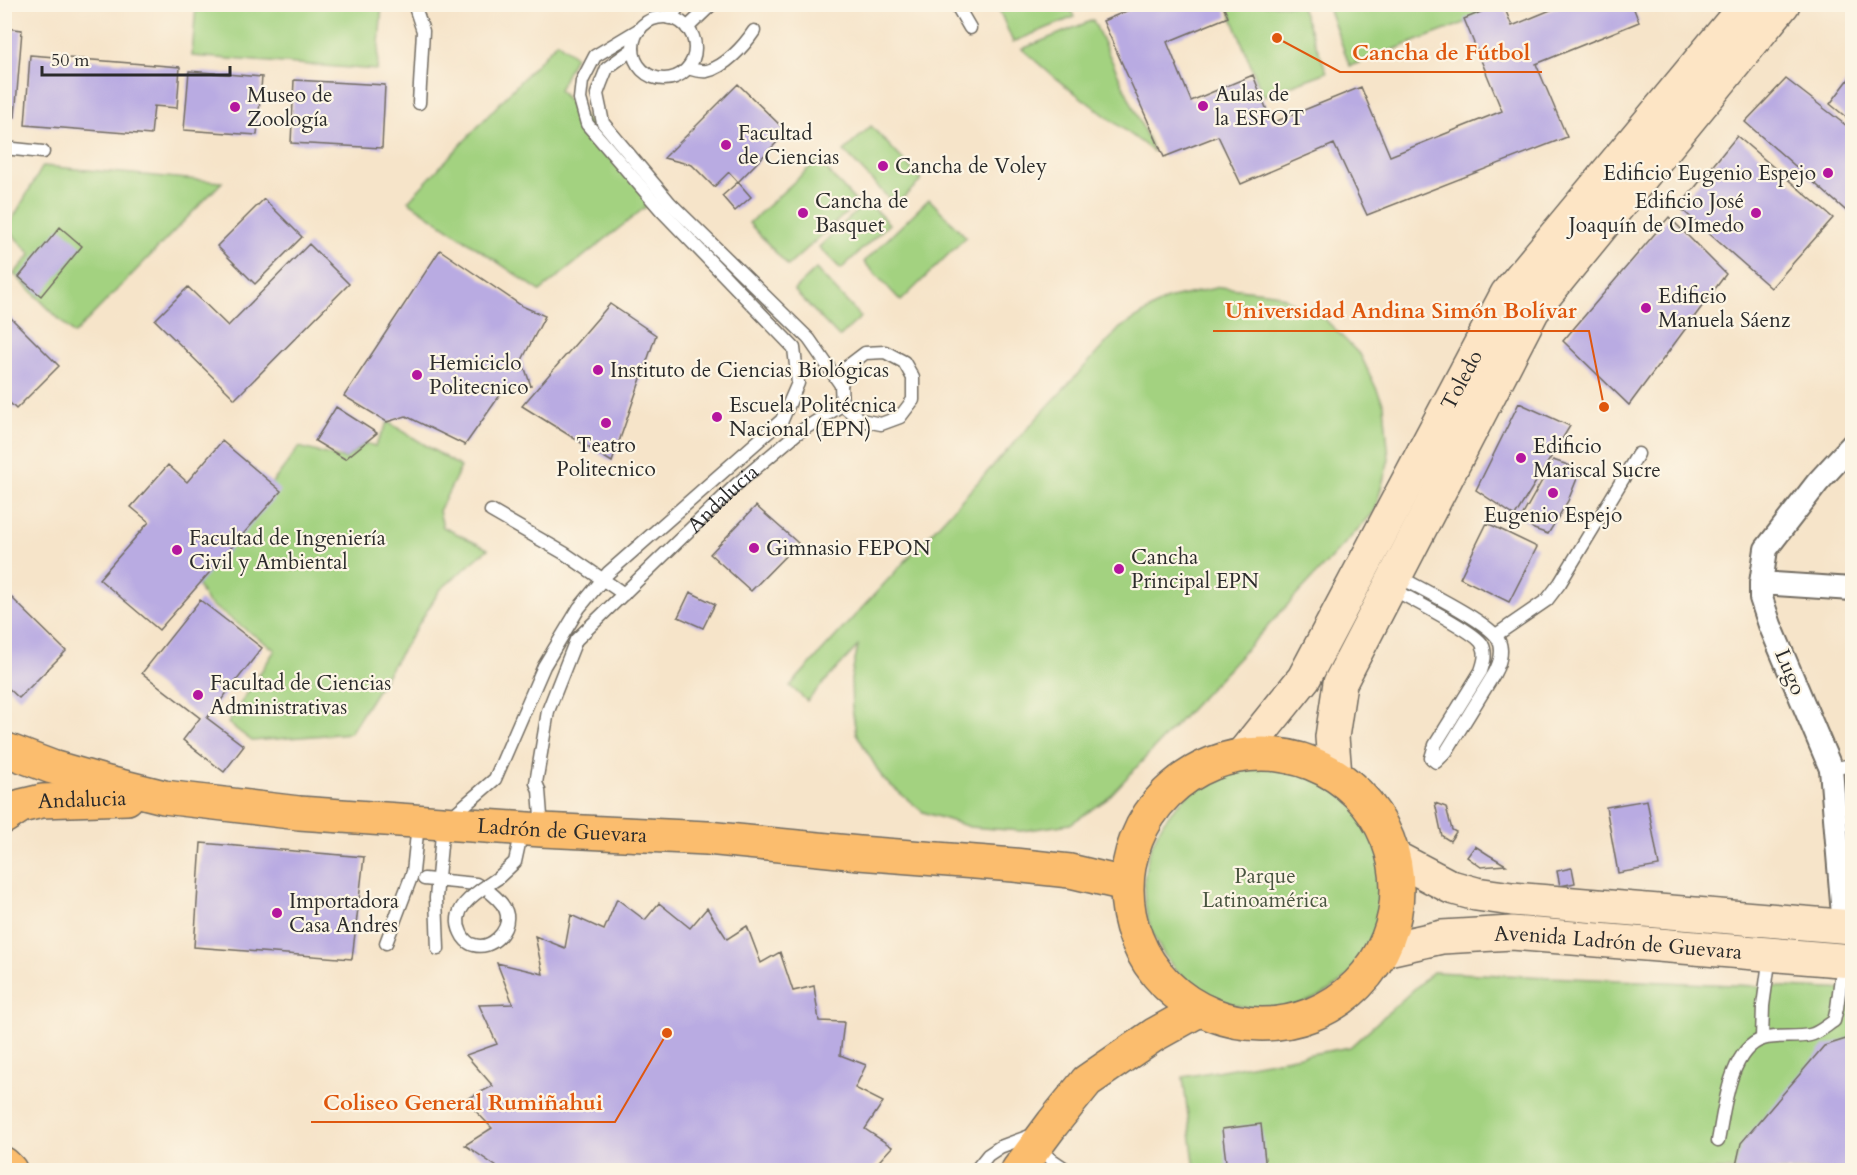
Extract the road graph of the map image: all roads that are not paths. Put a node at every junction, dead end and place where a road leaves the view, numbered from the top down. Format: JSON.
{"nodes":[{"id":1,"x":414,"y":4,"type":"edge"},
{"id":2,"x":712,"y":4,"type":"edge"},
{"id":3,"x":956,"y":4,"type":"edge"},
{"id":4,"x":1747,"y":4,"type":"edge"},
{"id":5,"x":1783,"y":4,"type":"edge"},
{"id":6,"x":675,"y":9,"type":"edge"},
{"id":7,"x":687,"y":28,"type":"junction"},
{"id":8,"x":970,"y":28,"type":"dead end"},
{"id":9,"x":640,"y":29,"type":"junction"},
{"id":10,"x":754,"y":31,"type":"dead end"},
{"id":11,"x":633,"y":49,"type":"junction"},
{"id":12,"x":688,"y":68,"type":"junction"},
{"id":13,"x":419,"y":103,"type":"dead end"},
{"id":14,"x":4,"y":148,"type":"edge"},
{"id":15,"x":43,"y":152,"type":"dead end"},
{"id":16,"x":841,"y":385,"type":"junction"},
{"id":17,"x":842,"y":405,"type":"junction"},
{"id":18,"x":1852,"y":445,"type":"edge"},
{"id":19,"x":1638,"y":454,"type":"dead end"},
{"id":20,"x":491,"y":511,"type":"dead end"},
{"id":21,"x":603,"y":579,"type":"junction"},
{"id":22,"x":1393,"y":581,"type":"junction"},
{"id":23,"x":1761,"y":583,"type":"junction"},
{"id":24,"x":1852,"y":589,"type":"edge"},
{"id":25,"x":624,"y":594,"type":"junction"},
{"id":26,"x":1496,"y":635,"type":"junction"},
{"id":27,"x":4,"y":749,"type":"edge"},
{"id":28,"x":1242,"y":755,"type":"junction"},
{"id":29,"x":1842,"y":767,"type":"edge"},
{"id":30,"x":1335,"y":775,"type":"junction"},
{"id":31,"x":164,"y":797,"type":"junction"},
{"id":32,"x":4,"y":817,"type":"edge"},
{"id":33,"x":431,"y":823,"type":"junction"},
{"id":34,"x":532,"y":829,"type":"junction"},
{"id":35,"x":1394,"y":857,"type":"junction"},
{"id":36,"x":430,"y":880,"type":"junction"},
{"id":37,"x":1125,"y":884,"type":"junction"},
{"id":38,"x":1848,"y":927,"type":"edge"},
{"id":39,"x":386,"y":943,"type":"dead end"},
{"id":40,"x":438,"y":949,"type":"dead end"},
{"id":41,"x":1384,"y":950,"type":"junction"},
{"id":42,"x":1770,"y":954,"type":"junction"},
{"id":43,"x":1848,"y":961,"type":"edge"},
{"id":44,"x":1199,"y":1010,"type":"junction"},
{"id":45,"x":1762,"y":1039,"type":"junction"},
{"id":46,"x":1718,"y":1141,"type":"dead end"},
{"id":47,"x":1033,"y":1149,"type":"edge"},
{"id":48,"x":4,"y":1164,"type":"edge"},
{"id":49,"x":10,"y":1170,"type":"edge"},
{"id":50,"x":976,"y":1170,"type":"edge"},
{"id":51,"x":1067,"y":1170,"type":"edge"}],
"edges":[{"from":1,"to":13,"type":"lane"},
{"from":2,"to":7,"type":"lane"},
{"from":3,"to":8,"type":"lane"},
{"from":4,"to":28,"type":"street","name":"Toledo"},
{"from":5,"to":22,"type":"street","name":"Toledo"},
{"from":6,"to":7,"type":"lane"},
{"from":6,"to":9,"type":"lane"},
{"from":7,"to":12,"type":"lane"},
{"from":9,"to":11,"type":"lane"},
{"from":9,"to":21,"type":"lane","name":"Andalucia"},
{"from":10,"to":12,"type":"lane"},
{"from":11,"to":12,"type":"lane"},
{"from":11,"to":16,"type":"lane"},
{"from":14,"to":15,"type":"lane"},
{"from":16,"to":17,"type":"lane"},
{"from":16,"to":17,"type":"lane"},
{"from":17,"to":25,"type":"lane","name":"Andalucia"},
{"from":18,"to":23,"type":"street","name":"Lugo"},
{"from":19,"to":26,"type":"lane"},
{"from":20,"to":21,"type":"lane"},
{"from":21,"to":25,"type":"lane"},
{"from":21,"to":33,"type":"lane","name":"Andalucia"},
{"from":22,"to":26,"type":"lane"},
{"from":22,"to":26,"type":"lane"},
{"from":22,"to":30,"type":"street","name":"Toledo"},
{"from":23,"to":24,"type":"street"},
{"from":23,"to":29,"type":"street","name":"Lugo"},
{"from":25,"to":34,"type":"lane","name":"Andalucia"},
{"from":27,"to":31,"type":"main road","name":"Ladrón de Guevara"},
{"from":28,"to":30,"type":"main road"},
{"from":28,"to":37,"type":"main road"},
{"from":29,"to":38,"type":"street","name":"Lugo"},
{"from":30,"to":35,"type":"main road"},
{"from":31,"to":32,"type":"main road","name":"Andalucia"},
{"from":31,"to":33,"type":"main road","name":"Ladrón de Guevara"},
{"from":33,"to":34,"type":"main road","name":"Ladrón de Guevara"},
{"from":33,"to":36,"type":"lane"},
{"from":33,"to":39,"type":"lane"},
{"from":34,"to":36,"type":"lane","name":"Andalucia","bridge":true},
{"from":34,"to":37,"type":"main road","name":"Ladrón de Guevara"},
{"from":35,"to":38,"type":"street","name":"Avenida Ladrón de Guevara"},
{"from":35,"to":41,"type":"main road"},
{"from":36,"to":40,"type":"lane"},
{"from":37,"to":44,"type":"main road"},
{"from":41,"to":42,"type":"street","name":"Avenida Ladrón de Guevara"},
{"from":41,"to":44,"type":"main road"},
{"from":42,"to":43,"type":"street","name":"Avenida Ladrón de Guevara"},
{"from":42,"to":45,"type":"lane"},
{"from":43,"to":45,"type":"lane"},
{"from":44,"to":47,"type":"main road"},
{"from":45,"to":46,"type":"lane"},
{"from":47,"to":50,"type":"lane"},
{"from":47,"to":51,"type":"lane"},
{"from":48,"to":49,"type":"main road"}]}
